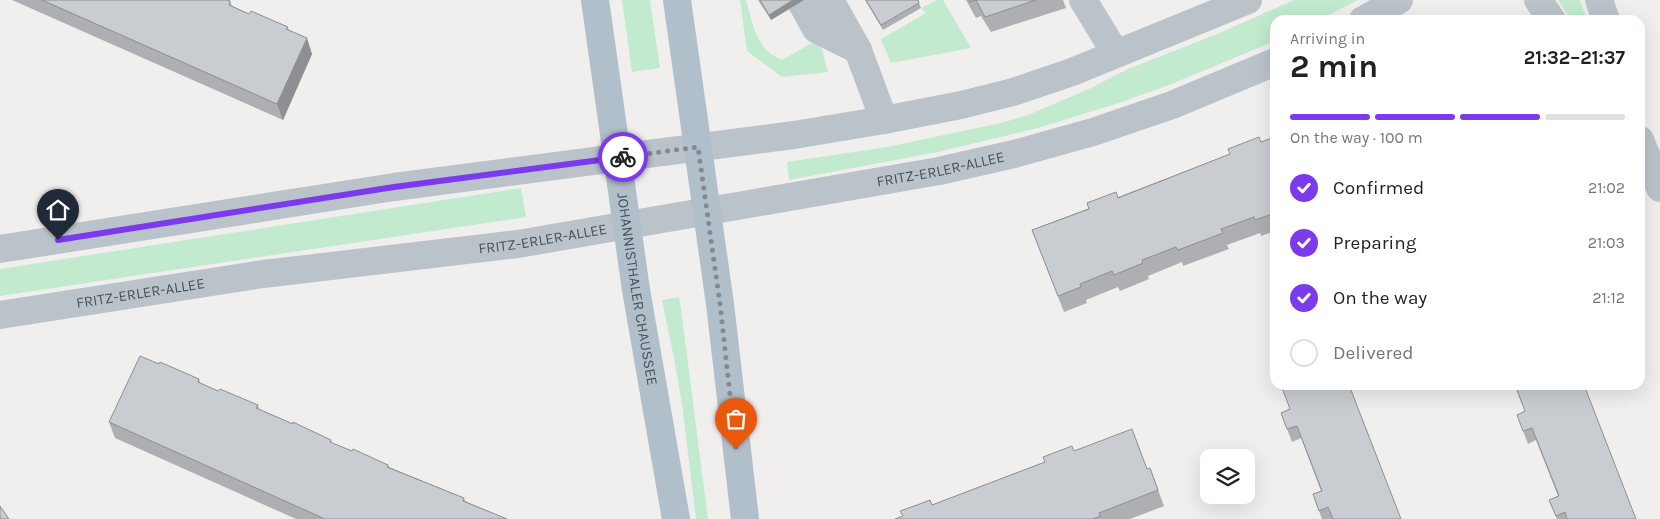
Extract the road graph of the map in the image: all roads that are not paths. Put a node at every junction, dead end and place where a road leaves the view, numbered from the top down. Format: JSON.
{"nodes":[{"id":1,"x":595,"y":0,"type":"edge"},
{"id":2,"x":677,"y":0,"type":"edge"},
{"id":3,"x":800,"y":0,"type":"edge"},
{"id":4,"x":830,"y":0,"type":"edge"},
{"id":5,"x":1083,"y":0,"type":"edge"},
{"id":6,"x":1248,"y":0,"type":"edge"},
{"id":7,"x":1399,"y":0,"type":"edge"},
{"id":8,"x":1538,"y":0,"type":"edge"},
{"id":9,"x":1598,"y":0,"type":"edge"},
{"id":10,"x":1372,"y":15,"type":"edge"},
{"id":11,"x":1548,"y":15,"type":"edge"},
{"id":12,"x":1604,"y":15,"type":"edge"},
{"id":13,"x":858,"y":50,"type":"junction"},
{"id":14,"x":1116,"y":54,"type":"junction"},
{"id":15,"x":1270,"y":64,"type":"edge"},
{"id":16,"x":884,"y":120,"type":"junction"},
{"id":17,"x":698,"y":147,"type":"junction"},
{"id":18,"x":1645,"y":152,"type":"edge"},
{"id":19,"x":617,"y":158,"type":"junction"},
{"id":20,"x":1660,"y":188,"type":"edge"},
{"id":21,"x":707,"y":212,"type":"junction"},
{"id":22,"x":627,"y":225,"type":"junction"},
{"id":23,"x":0,"y":249,"type":"edge"},
{"id":24,"x":0,"y":315,"type":"edge"},
{"id":25,"x":676,"y":519,"type":"edge"},
{"id":26,"x":745,"y":519,"type":"edge"}],
"edges":[{"from":1,"to":19,"type":"main road","name":"JOHANNISTHALER CHAUSSEE"},
{"from":2,"to":17,"type":"main road"},
{"from":3,"to":13,"type":"street"},
{"from":4,"to":13,"type":"street"},
{"from":5,"to":14,"type":"street"},
{"from":6,"to":14,"type":"street"},
{"from":7,"to":10,"type":"street"},
{"from":8,"to":11,"type":"street"},
{"from":9,"to":12,"type":"street"},
{"from":13,"to":16,"type":"street"},
{"from":14,"to":16,"type":"street"},
{"from":15,"to":21,"type":"street","name":"FRITZ-ERLER-ALLEE"},
{"from":16,"to":17,"type":"street"},
{"from":17,"to":19,"type":"street"},
{"from":17,"to":21,"type":"main road"},
{"from":18,"to":20,"type":"street"},
{"from":19,"to":22,"type":"main road","name":"JOHANNISTHALER CHAUSSEE"},
{"from":19,"to":23,"type":"street"},
{"from":21,"to":22,"type":"street","name":"FRITZ-ERLER-ALLEE"},
{"from":21,"to":26,"type":"main road"},
{"from":22,"to":24,"type":"street","name":"FRITZ-ERLER-ALLEE"},
{"from":22,"to":25,"type":"main road","name":"JOHANNISTHALER CHAUSSEE"}]}
